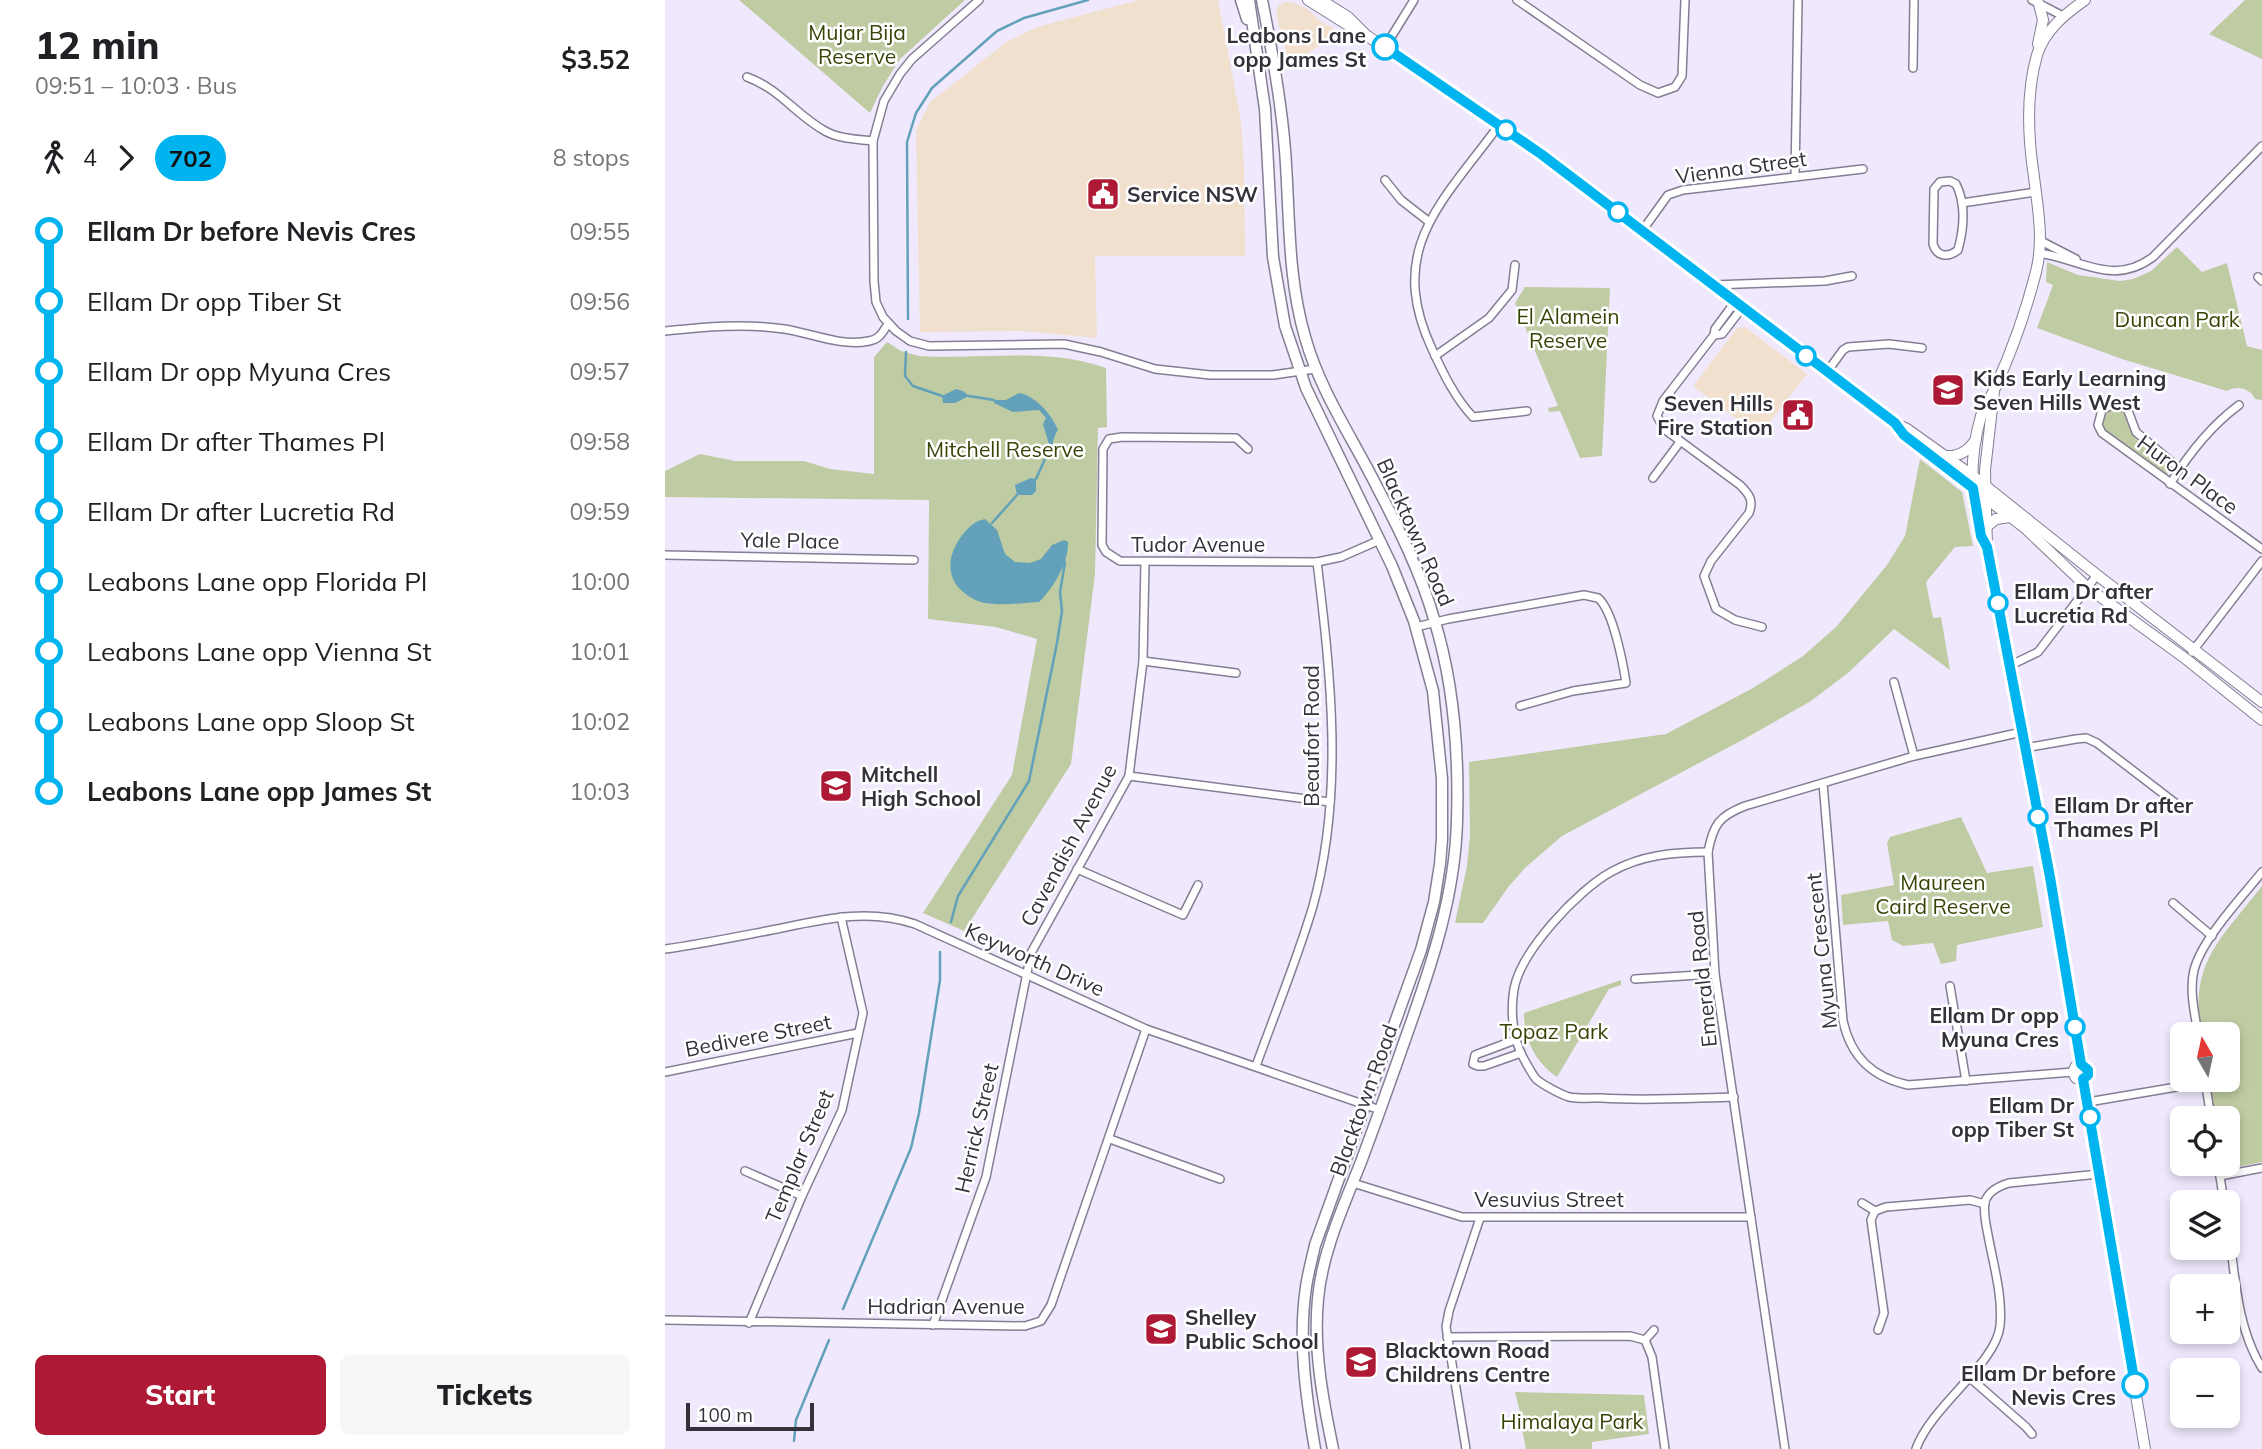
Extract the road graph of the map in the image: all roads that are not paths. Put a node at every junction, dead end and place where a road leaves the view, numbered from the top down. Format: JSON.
{"nodes":[{"id":1,"x":979,"y":0,"type":"edge"},
{"id":2,"x":1241,"y":0,"type":"edge"},
{"id":3,"x":1249,"y":0,"type":"edge"},
{"id":4,"x":1262,"y":0,"type":"edge"},
{"id":5,"x":1270,"y":0,"type":"edge"},
{"id":6,"x":1308,"y":0,"type":"edge"},
{"id":7,"x":1321,"y":0,"type":"edge"},
{"id":8,"x":1414,"y":0,"type":"edge"},
{"id":9,"x":1517,"y":0,"type":"edge"},
{"id":10,"x":1685,"y":0,"type":"edge"},
{"id":11,"x":1798,"y":0,"type":"edge"},
{"id":12,"x":1914,"y":0,"type":"edge"},
{"id":13,"x":2085,"y":0,"type":"edge"},
{"id":14,"x":2035,"y":2,"type":"edge"},
{"id":15,"x":1264,"y":12,"type":"junction"},
{"id":16,"x":2063,"y":16,"type":"junction"},
{"id":17,"x":1366,"y":35,"type":"junction"},
{"id":18,"x":1385,"y":47,"type":"junction"},
{"id":19,"x":1257,"y":48,"type":"junction"},
{"id":20,"x":2038,"y":51,"type":"junction"},
{"id":21,"x":1913,"y":68,"type":"dead end"},
{"id":22,"x":747,"y":77,"type":"dead end"},
{"id":23,"x":1499,"y":124,"type":"junction"},
{"id":24,"x":873,"y":141,"type":"junction"},
{"id":25,"x":2262,"y":146,"type":"edge"},
{"id":26,"x":1863,"y":169,"type":"dead end"},
{"id":27,"x":1795,"y":177,"type":"junction"},
{"id":28,"x":1385,"y":180,"type":"dead end"},
{"id":29,"x":2036,"y":192,"type":"junction"},
{"id":30,"x":1962,"y":204,"type":"junction"},
{"id":31,"x":1428,"y":221,"type":"junction"},
{"id":32,"x":1642,"y":231,"type":"junction"},
{"id":33,"x":2041,"y":241,"type":"junction"},
{"id":34,"x":2039,"y":253,"type":"junction"},
{"id":35,"x":1515,"y":265,"type":"dead end"},
{"id":36,"x":2089,"y":266,"type":"junction"},
{"id":37,"x":1852,"y":276,"type":"dead end"},
{"id":38,"x":1714,"y":285,"type":"junction"},
{"id":39,"x":1738,"y":305,"type":"junction"},
{"id":40,"x":888,"y":324,"type":"junction"},
{"id":41,"x":665,"y":331,"type":"edge"},
{"id":42,"x":1922,"y":348,"type":"dead end"},
{"id":43,"x":1435,"y":356,"type":"junction"},
{"id":44,"x":1315,"y":369,"type":"junction"},
{"id":45,"x":1300,"y":372,"type":"junction"},
{"id":46,"x":1827,"y":372,"type":"junction"},
{"id":47,"x":1994,"y":391,"type":"junction"},
{"id":48,"x":2239,"y":405,"type":"dead end"},
{"id":49,"x":1527,"y":411,"type":"dead end"},
{"id":50,"x":1895,"y":423,"type":"junction"},
{"id":51,"x":1976,"y":438,"type":"junction"},
{"id":52,"x":1680,"y":442,"type":"junction"},
{"id":53,"x":1248,"y":449,"type":"dead end"},
{"id":54,"x":1945,"y":456,"type":"junction"},
{"id":55,"x":2180,"y":469,"type":"junction"},
{"id":56,"x":1973,"y":476,"type":"junction"},
{"id":57,"x":1653,"y":478,"type":"dead end"},
{"id":58,"x":2170,"y":484,"type":"junction"},
{"id":59,"x":1973,"y":488,"type":"junction"},
{"id":60,"x":1985,"y":492,"type":"junction"},
{"id":61,"x":2010,"y":517,"type":"junction"},
{"id":62,"x":1987,"y":526,"type":"junction"},
{"id":63,"x":1380,"y":540,"type":"junction"},
{"id":64,"x":1987,"y":547,"type":"junction"},
{"id":65,"x":2262,"y":550,"type":"edge"},
{"id":66,"x":665,"y":555,"type":"edge"},
{"id":67,"x":914,"y":560,"type":"dead end"},
{"id":68,"x":2262,"y":561,"type":"edge"},
{"id":69,"x":1146,"y":562,"type":"junction"},
{"id":70,"x":1317,"y":562,"type":"junction"},
{"id":71,"x":2097,"y":575,"type":"junction"},
{"id":72,"x":2087,"y":587,"type":"junction"},
{"id":73,"x":1436,"y":622,"type":"junction"},
{"id":74,"x":1416,"y":627,"type":"junction"},
{"id":75,"x":1762,"y":627,"type":"dead end"},
{"id":76,"x":2195,"y":649,"type":"junction"},
{"id":77,"x":2186,"y":659,"type":"junction"},
{"id":78,"x":1143,"y":660,"type":"junction"},
{"id":79,"x":2009,"y":666,"type":"junction"},
{"id":80,"x":1236,"y":673,"type":"dead end"},
{"id":81,"x":1894,"y":682,"type":"dead end"},
{"id":82,"x":2262,"y":702,"type":"edge"},
{"id":83,"x":1520,"y":706,"type":"dead end"},
{"id":84,"x":2262,"y":720,"type":"edge"},
{"id":85,"x":2022,"y":732,"type":"junction"},
{"id":86,"x":2025,"y":748,"type":"junction"},
{"id":87,"x":1913,"y":756,"type":"junction"},
{"id":88,"x":1129,"y":776,"type":"junction"},
{"id":89,"x":1823,"y":783,"type":"junction"},
{"id":90,"x":1330,"y":802,"type":"junction"},
{"id":91,"x":2174,"y":802,"type":"dead end"},
{"id":92,"x":1709,"y":852,"type":"junction"},
{"id":93,"x":1077,"y":869,"type":"junction"},
{"id":94,"x":2262,"y":872,"type":"edge"},
{"id":95,"x":1198,"y":885,"type":"dead end"},
{"id":96,"x":2173,"y":903,"type":"dead end"},
{"id":97,"x":841,"y":916,"type":"junction"},
{"id":98,"x":2212,"y":936,"type":"junction"},
{"id":99,"x":665,"y":949,"type":"edge"},
{"id":100,"x":1715,"y":974,"type":"junction"},
{"id":101,"x":1026,"y":975,"type":"junction"},
{"id":102,"x":1635,"y":979,"type":"dead end"},
{"id":103,"x":1949,"y":986,"type":"dead end"},
{"id":104,"x":2196,"y":1022,"type":"edge"},
{"id":105,"x":1146,"y":1029,"type":"junction"},
{"id":106,"x":858,"y":1033,"type":"junction"},
{"id":107,"x":1515,"y":1040,"type":"junction"},
{"id":108,"x":1521,"y":1053,"type":"junction"},
{"id":109,"x":1256,"y":1066,"type":"junction"},
{"id":110,"x":2077,"y":1068,"type":"junction"},
{"id":111,"x":665,"y":1072,"type":"edge"},
{"id":112,"x":1966,"y":1081,"type":"junction"},
{"id":113,"x":2170,"y":1087,"type":"edge"},
{"id":114,"x":1734,"y":1097,"type":"junction"},
{"id":115,"x":2088,"y":1102,"type":"junction"},
{"id":116,"x":1365,"y":1104,"type":"junction"},
{"id":117,"x":1380,"y":1110,"type":"junction"},
{"id":118,"x":1110,"y":1139,"type":"junction"},
{"id":119,"x":2262,"y":1168,"type":"edge"},
{"id":120,"x":745,"y":1171,"type":"dead end"},
{"id":121,"x":2240,"y":1172,"type":"edge"},
{"id":122,"x":2099,"y":1174,"type":"junction"},
{"id":123,"x":2220,"y":1176,"type":"edge"},
{"id":124,"x":1220,"y":1179,"type":"dead end"},
{"id":125,"x":1353,"y":1183,"type":"junction"},
{"id":126,"x":2222,"y":1190,"type":"edge"},
{"id":127,"x":802,"y":1196,"type":"junction"},
{"id":128,"x":1862,"y":1203,"type":"dead end"},
{"id":129,"x":1985,"y":1203,"type":"junction"},
{"id":130,"x":1875,"y":1211,"type":"junction"},
{"id":131,"x":1751,"y":1217,"type":"junction"},
{"id":132,"x":1480,"y":1218,"type":"junction"},
{"id":133,"x":2233,"y":1260,"type":"edge"},
{"id":134,"x":665,"y":1320,"type":"edge"},
{"id":135,"x":750,"y":1323,"type":"junction"},
{"id":136,"x":933,"y":1325,"type":"junction"},
{"id":137,"x":1654,"y":1330,"type":"dead end"},
{"id":138,"x":1878,"y":1330,"type":"dead end"},
{"id":139,"x":1447,"y":1337,"type":"junction"},
{"id":140,"x":1645,"y":1340,"type":"junction"},
{"id":141,"x":2262,"y":1368,"type":"edge"},
{"id":142,"x":1969,"y":1377,"type":"junction"},
{"id":143,"x":2032,"y":1434,"type":"dead end"},
{"id":144,"x":1315,"y":1449,"type":"edge"},
{"id":145,"x":1333,"y":1449,"type":"edge"},
{"id":146,"x":1466,"y":1449,"type":"edge"},
{"id":147,"x":1665,"y":1449,"type":"edge"},
{"id":148,"x":1785,"y":1449,"type":"edge"},
{"id":149,"x":1916,"y":1449,"type":"edge"},
{"id":150,"x":2145,"y":1449,"type":"edge"}],
"edges":[{"from":1,"to":24,"type":"street"},
{"from":2,"to":19,"type":"main road"},
{"from":3,"to":19,"type":"main road"},
{"from":4,"to":15,"type":"main road","name":"Blacktown Road"},
{"from":5,"to":15,"type":"street"},
{"from":6,"to":17,"type":"street"},
{"from":7,"to":17,"type":"street"},
{"from":8,"to":18,"type":"street"},
{"from":9,"to":10,"type":"street"},
{"from":11,"to":27,"type":"street"},
{"from":12,"to":21,"type":"street"},
{"from":13,"to":16,"type":"street"},
{"from":14,"to":16,"type":"street"},
{"from":14,"to":20,"type":"street"},
{"from":15,"to":44,"type":"main road","name":"Blacktown Road"},
{"from":16,"to":20,"type":"street"},
{"from":17,"to":18,"type":"street"},
{"from":18,"to":23,"type":"street"},
{"from":19,"to":45,"type":"main road"},
{"from":20,"to":29,"type":"street"},
{"from":22,"to":24,"type":"street"},
{"from":23,"to":31,"type":"street"},
{"from":23,"to":32,"type":"street"},
{"from":24,"to":40,"type":"street"},
{"from":25,"to":36,"type":"street"},
{"from":26,"to":27,"type":"street","name":"Vienna Street"},
{"from":27,"to":32,"type":"street","name":"Vienna Street"},
{"from":28,"to":31,"type":"street"},
{"from":29,"to":30,"type":"street"},
{"from":29,"to":33,"type":"street"},
{"from":30,"to":30,"type":"street"},
{"from":31,"to":43,"type":"street"},
{"from":32,"to":38,"type":"street"},
{"from":33,"to":34,"type":"street"},
{"from":33,"to":36,"type":"street"},
{"from":34,"to":36,"type":"street"},
{"from":34,"to":47,"type":"street"},
{"from":35,"to":43,"type":"street"},
{"from":37,"to":38,"type":"street"},
{"from":38,"to":39,"type":"street"},
{"from":39,"to":46,"type":"street"},
{"from":39,"to":52,"type":"street"},
{"from":40,"to":41,"type":"street"},
{"from":40,"to":45,"type":"street"},
{"from":42,"to":46,"type":"street"},
{"from":43,"to":49,"type":"street"},
{"from":44,"to":45,"type":"street"},
{"from":44,"to":73,"type":"main road","name":"Blacktown Road"},
{"from":45,"to":63,"type":"main road"},
{"from":46,"to":50,"type":"street"},
{"from":47,"to":51,"type":"street"},
{"from":47,"to":60,"type":"street"},
{"from":48,"to":55,"type":"street"},
{"from":50,"to":54,"type":"street"},
{"from":50,"to":59,"type":"street"},
{"from":51,"to":54,"type":"street"},
{"from":51,"to":56,"type":"street"},
{"from":52,"to":57,"type":"street"},
{"from":52,"to":75,"type":"street"},
{"from":53,"to":69,"type":"street","name":"Tudor Avenue"},
{"from":54,"to":56,"type":"street"},
{"from":55,"to":58,"type":"street"},
{"from":55,"to":58,"type":"street","name":"Huron Place"},
{"from":56,"to":59,"type":"street"},
{"from":56,"to":60,"type":"street"},
{"from":58,"to":65,"type":"street","name":"Huron Place"},
{"from":59,"to":60,"type":"street"},
{"from":59,"to":64,"type":"street"},
{"from":60,"to":61,"type":"street"},
{"from":60,"to":62,"type":"street"},
{"from":60,"to":71,"type":"street"},
{"from":61,"to":62,"type":"street"},
{"from":61,"to":72,"type":"street"},
{"from":62,"to":64,"type":"street"},
{"from":63,"to":70,"type":"street","name":"Tudor Avenue"},
{"from":63,"to":74,"type":"main road"},
{"from":64,"to":79,"type":"street"},
{"from":66,"to":67,"type":"street","name":"Yale Place"},
{"from":68,"to":76,"type":"street"},
{"from":69,"to":70,"type":"street","name":"Tudor Avenue"},
{"from":69,"to":78,"type":"street","name":"Cavendish Avenue"},
{"from":70,"to":90,"type":"street","name":"Beaufort Road"},
{"from":71,"to":72,"type":"street"},
{"from":71,"to":76,"type":"street"},
{"from":72,"to":77,"type":"street"},
{"from":72,"to":79,"type":"street"},
{"from":73,"to":74,"type":"street"},
{"from":73,"to":83,"type":"street"},
{"from":73,"to":117,"type":"main road","name":"Blacktown Road"},
{"from":74,"to":116,"type":"main road"},
{"from":76,"to":77,"type":"street"},
{"from":76,"to":82,"type":"street"},
{"from":77,"to":84,"type":"street"},
{"from":78,"to":80,"type":"street"},
{"from":78,"to":88,"type":"street","name":"Cavendish Avenue"},
{"from":79,"to":85,"type":"street"},
{"from":81,"to":87,"type":"street"},
{"from":85,"to":86,"type":"street"},
{"from":85,"to":87,"type":"street","name":"Emerald Road"},
{"from":86,"to":91,"type":"street"},
{"from":86,"to":110,"type":"street"},
{"from":87,"to":89,"type":"street","name":"Emerald Road"},
{"from":88,"to":90,"type":"street"},
{"from":88,"to":93,"type":"street","name":"Cavendish Avenue"},
{"from":89,"to":92,"type":"street","name":"Emerald Road"},
{"from":89,"to":112,"type":"street","name":"Myuna Crescent"},
{"from":90,"to":109,"type":"street","name":"Beaufort Road"},
{"from":92,"to":100,"type":"street","name":"Emerald Road"},
{"from":92,"to":107,"type":"street"},
{"from":93,"to":95,"type":"street"},
{"from":93,"to":101,"type":"street","name":"Cavendish Avenue"},
{"from":94,"to":98,"type":"street"},
{"from":96,"to":98,"type":"street"},
{"from":97,"to":99,"type":"street","name":"Keyworth Drive"},
{"from":97,"to":101,"type":"street","name":"Keyworth Drive"},
{"from":97,"to":106,"type":"street","name":"Templar Street"},
{"from":98,"to":104,"type":"street"},
{"from":100,"to":102,"type":"street"},
{"from":100,"to":114,"type":"street","name":"Emerald Road"},
{"from":101,"to":105,"type":"street","name":"Keyworth Drive"},
{"from":101,"to":136,"type":"street","name":"Herrick Street"},
{"from":103,"to":112,"type":"street"},
{"from":105,"to":109,"type":"street","name":"Keyworth Drive"},
{"from":105,"to":118,"type":"street","name":"Hadrian Avenue"},
{"from":106,"to":111,"type":"street","name":"Bedivere Street"},
{"from":106,"to":127,"type":"street","name":"Templar Street"},
{"from":107,"to":108,"type":"street"},
{"from":107,"to":108,"type":"street"},
{"from":108,"to":114,"type":"street"},
{"from":109,"to":116,"type":"street","name":"Keyworth Drive"},
{"from":110,"to":112,"type":"street","name":"Myuna Crescent"},
{"from":110,"to":115,"type":"street"},
{"from":113,"to":115,"type":"street"},
{"from":114,"to":131,"type":"street","name":"Emerald Road"},
{"from":115,"to":122,"type":"street"},
{"from":116,"to":117,"type":"street","name":"Keyworth Drive"},
{"from":116,"to":144,"type":"main road"},
{"from":117,"to":125,"type":"main road","name":"Blacktown Road"},
{"from":118,"to":124,"type":"street"},
{"from":118,"to":136,"type":"street","name":"Hadrian Avenue"},
{"from":119,"to":121,"type":"street"},
{"from":120,"to":127,"type":"street"},
{"from":122,"to":129,"type":"street"},
{"from":122,"to":150,"type":"street"},
{"from":123,"to":126,"type":"street"},
{"from":125,"to":132,"type":"street","name":"Vesuvius Street"},
{"from":125,"to":145,"type":"main road","name":"Blacktown Road"},
{"from":127,"to":135,"type":"street","name":"Templar Street"},
{"from":128,"to":130,"type":"street"},
{"from":129,"to":130,"type":"street"},
{"from":129,"to":142,"type":"street"},
{"from":130,"to":138,"type":"street"},
{"from":131,"to":132,"type":"street","name":"Vesuvius Street"},
{"from":131,"to":148,"type":"street","name":"Emerald Road"},
{"from":132,"to":139,"type":"street"},
{"from":133,"to":141,"type":"street"},
{"from":134,"to":135,"type":"street","name":"Hadrian Avenue"},
{"from":135,"to":136,"type":"street","name":"Hadrian Avenue"},
{"from":137,"to":140,"type":"street"},
{"from":139,"to":140,"type":"street"},
{"from":139,"to":146,"type":"street"},
{"from":140,"to":147,"type":"street"},
{"from":142,"to":143,"type":"street"},
{"from":142,"to":149,"type":"street"}]}
